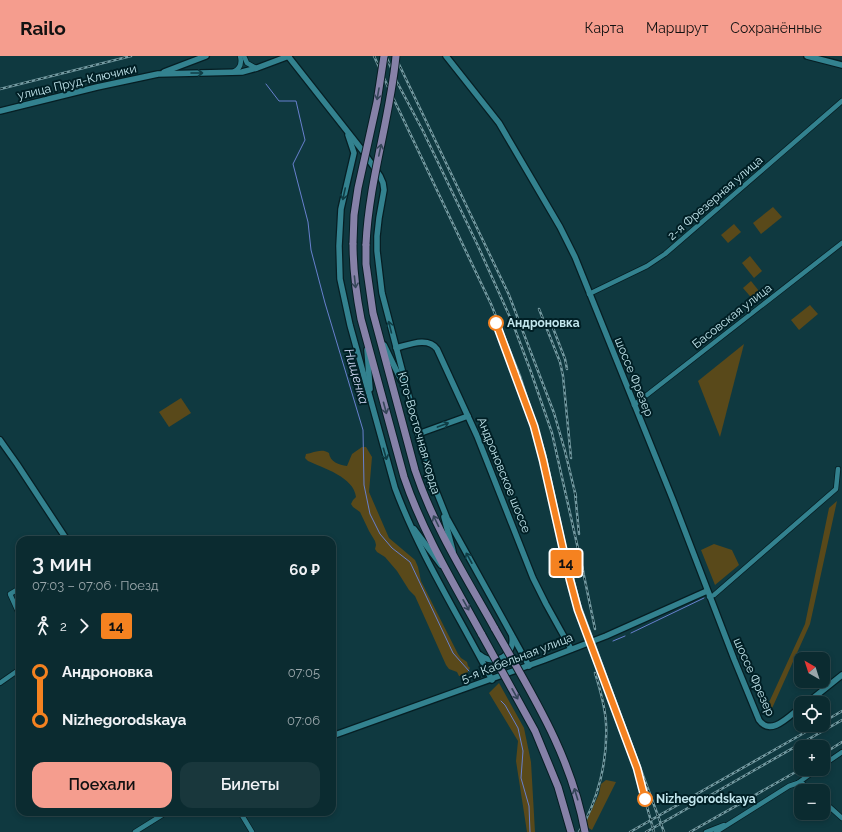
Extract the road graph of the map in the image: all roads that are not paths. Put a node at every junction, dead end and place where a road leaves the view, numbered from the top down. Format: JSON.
{"nodes":[{"id":1,"x":206,"y":56,"type":"edge"},
{"id":2,"x":240,"y":56,"type":"edge"},
{"id":3,"x":244,"y":56,"type":"edge"},
{"id":4,"x":288,"y":56,"type":"edge"},
{"id":5,"x":384,"y":56,"type":"edge"},
{"id":6,"x":396,"y":56,"type":"edge"},
{"id":7,"x":446,"y":56,"type":"edge"},
{"id":8,"x":807,"y":56,"type":"edge"},
{"id":9,"x":842,"y":65,"type":"edge"},
{"id":10,"x":257,"y":68,"type":"junction"},
{"id":11,"x":232,"y":73,"type":"junction"},
{"id":12,"x":158,"y":74,"type":"junction"},
{"id":13,"x":842,"y":101,"type":"edge"},
{"id":14,"x":0,"y":111,"type":"edge"},
{"id":15,"x":346,"y":129,"type":"junction"},
{"id":16,"x":374,"y":167,"type":"junction"},
{"id":17,"x":350,"y":172,"type":"junction"},
{"id":18,"x":842,"y":243,"type":"edge"},
{"id":19,"x":589,"y":294,"type":"junction"},
{"id":20,"x":366,"y":335,"type":"junction"},
{"id":21,"x":380,"y":338,"type":"junction"},
{"id":22,"x":396,"y":348,"type":"junction"},
{"id":23,"x":407,"y":391,"type":"junction"},
{"id":24,"x":371,"y":403,"type":"junction"},
{"id":25,"x":634,"y":405,"type":"junction"},
{"id":26,"x":468,"y":416,"type":"junction"},
{"id":27,"x":418,"y":434,"type":"junction"},
{"id":28,"x":0,"y":440,"type":"edge"},
{"id":29,"x":838,"y":469,"type":"dead end"},
{"id":30,"x":439,"y":500,"type":"junction"},
{"id":31,"x":406,"y":517,"type":"junction"},
{"id":32,"x":64,"y":536,"type":"edge"},
{"id":33,"x":456,"y":559,"type":"junction"},
{"id":34,"x":453,"y":583,"type":"junction"},
{"id":35,"x":16,"y":590,"type":"edge"},
{"id":36,"x":708,"y":594,"type":"junction"},
{"id":37,"x":16,"y":607,"type":"edge"},
{"id":38,"x":510,"y":632,"type":"junction"},
{"id":39,"x":571,"y":649,"type":"junction"},
{"id":40,"x":476,"y":650,"type":"junction"},
{"id":41,"x":529,"y":666,"type":"junction"},
{"id":42,"x":16,"y":672,"type":"edge"},
{"id":43,"x":842,"y":675,"type":"edge"},
{"id":44,"x":492,"y":680,"type":"junction"},
{"id":45,"x":0,"y":683,"type":"edge"},
{"id":46,"x":816,"y":696,"type":"edge"},
{"id":47,"x":794,"y":712,"type":"edge"},
{"id":48,"x":336,"y":735,"type":"edge"},
{"id":49,"x":842,"y":752,"type":"edge"},
{"id":50,"x":830,"y":760,"type":"edge"},
{"id":51,"x":808,"y":776,"type":"edge"},
{"id":52,"x":798,"y":783,"type":"junction"},
{"id":53,"x":803,"y":784,"type":"edge"},
{"id":54,"x":830,"y":807,"type":"edge"},
{"id":55,"x":161,"y":816,"type":"edge"},
{"id":56,"x":242,"y":816,"type":"edge"},
{"id":57,"x":842,"y":818,"type":"edge"},
{"id":58,"x":731,"y":822,"type":"junction"},
{"id":59,"x":135,"y":832,"type":"edge"},
{"id":60,"x":252,"y":832,"type":"edge"},
{"id":61,"x":571,"y":832,"type":"edge"},
{"id":62,"x":585,"y":832,"type":"edge"},
{"id":63,"x":706,"y":832,"type":"edge"},
{"id":64,"x":716,"y":832,"type":"edge"}],
"edges":[{"from":1,"to":12,"type":"street","name":"улица Пруд-Ключики"},
{"from":2,"to":11,"type":"street"},
{"from":3,"to":10,"type":"street"},
{"from":4,"to":10,"type":"street","name":"улица Пруд-Ключики"},
{"from":4,"to":15,"type":"street"},
{"from":5,"to":20,"type":"main road","one_way":true,"bridge":true},
{"from":21,"to":6,"type":"main road","name":"Юго-Восточная хорда","one_way":true,"bridge":true},
{"from":7,"to":19,"type":"street","name":"шоссе Фрезер"},
{"from":8,"to":9,"type":"street"},
{"from":10,"to":11,"type":"street","name":"улица Пруд-Ключики"},
{"from":12,"to":11,"type":"street","name":"улица Пруд-Ключики","one_way":true},
{"from":12,"to":14,"type":"street","name":"улица Пруд-Ключики"},
{"from":13,"to":19,"type":"street","name":"2-я Фрезерная улица"},
{"from":15,"to":16,"type":"street"},
{"from":15,"to":17,"type":"street"},
{"from":16,"to":17,"type":"street"},
{"from":22,"to":16,"type":"street","one_way":true},
{"from":17,"to":24,"type":"street","one_way":true},
{"from":18,"to":25,"type":"street","name":"Басовская улица"},
{"from":19,"to":25,"type":"street","name":"шоссе Фрезер"},
{"from":20,"to":24,"type":"street"},
{"from":20,"to":34,"type":"main road","one_way":true},
{"from":21,"to":23,"type":"street"},
{"from":33,"to":21,"type":"main road","name":"Юго-Восточная хорда","one_way":true},
{"from":22,"to":23,"type":"street"},
{"from":22,"to":26,"type":"street","name":"Андроновское шоссе"},
{"from":23,"to":27,"type":"street"},
{"from":24,"to":31,"type":"street","one_way":true},
{"from":25,"to":36,"type":"street","name":"шоссе Фрезер"},
{"from":27,"to":26,"type":"street","one_way":true},
{"from":26,"to":39,"type":"street","name":"Андроновское шоссе"},
{"from":27,"to":30,"type":"street"},
{"from":28,"to":32,"type":"street"},
{"from":29,"to":36,"type":"street"},
{"from":30,"to":33,"type":"street"},
{"from":38,"to":30,"type":"street","one_way":true},
{"from":31,"to":34,"type":"street"},
{"from":31,"to":40,"type":"street"},
{"from":62,"to":33,"type":"main road","name":"Юго-Восточная хорда","one_way":true,"bridge":true},
{"from":34,"to":61,"type":"main road","one_way":true,"bridge":true},
{"from":35,"to":37,"type":"street"},
{"from":36,"to":39,"type":"street","name":"5-я Кабельная улица"},
{"from":36,"to":47,"type":"street","name":"шоссе Фрезер"},
{"from":38,"to":40,"type":"street"},
{"from":38,"to":41,"type":"street"},
{"from":39,"to":41,"type":"street","name":"5-я Кабельная улица"},
{"from":40,"to":44,"type":"street"},
{"from":41,"to":44,"type":"street","name":"5-я Кабельная улица"},
{"from":42,"to":45,"type":"street"},
{"from":43,"to":46,"type":"street"},
{"from":44,"to":48,"type":"street","name":"5-я Кабельная улица"},
{"from":49,"to":50,"type":"street"},
{"from":51,"to":52,"type":"street"},
{"from":52,"to":53,"type":"street"},
{"from":52,"to":58,"type":"street"},
{"from":54,"to":57,"type":"street"},
{"from":55,"to":59,"type":"street"},
{"from":56,"to":60,"type":"street"},
{"from":58,"to":63,"type":"street"},
{"from":58,"to":64,"type":"street"}]}
